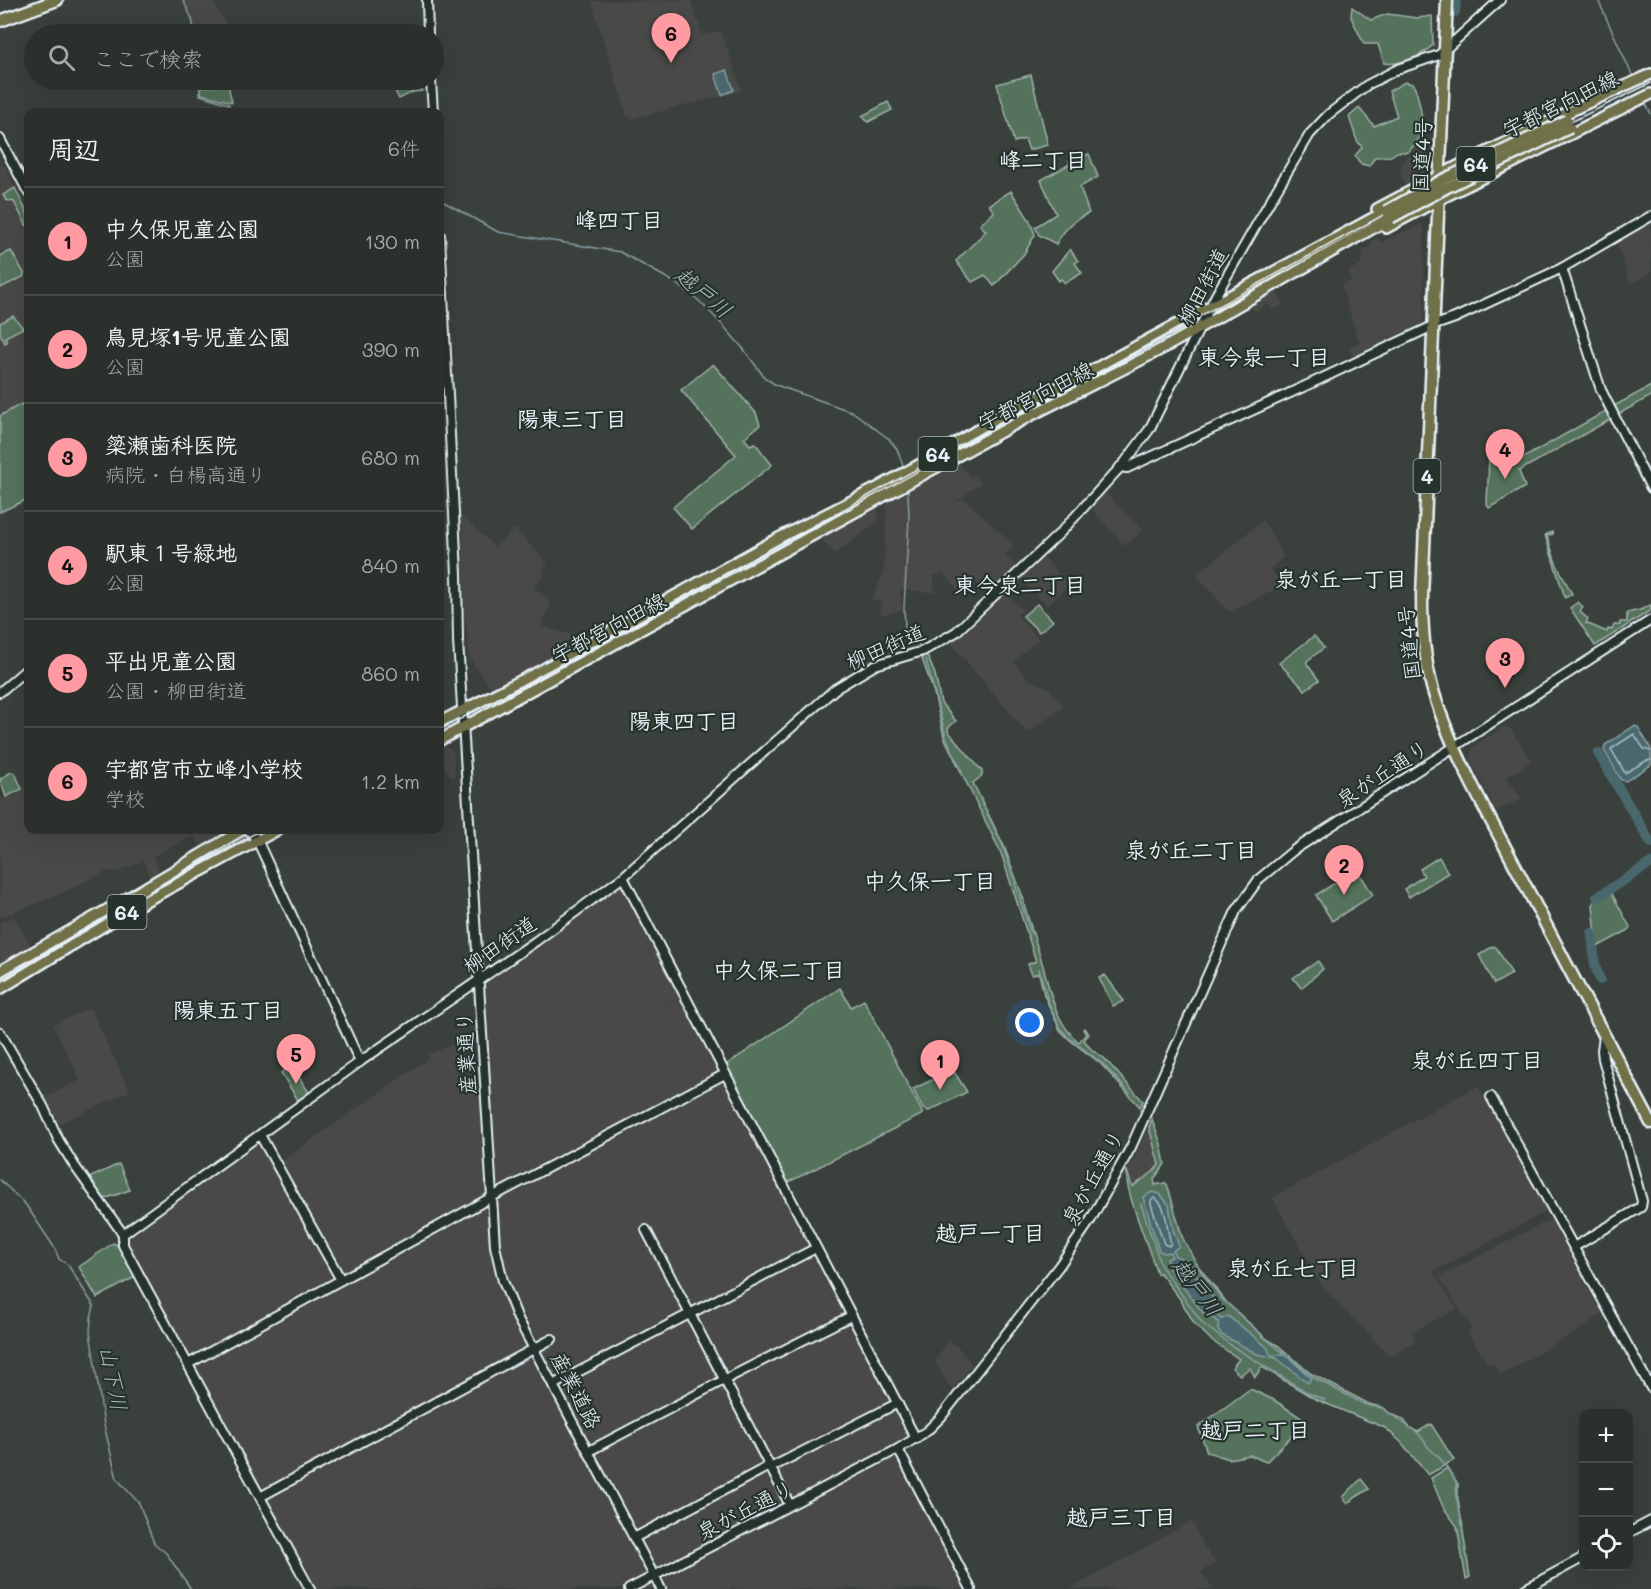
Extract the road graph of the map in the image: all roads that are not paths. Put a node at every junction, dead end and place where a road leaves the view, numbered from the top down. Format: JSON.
{"nodes":[{"id":1,"x":39,"y":0,"type":"edge"},
{"id":2,"x":57,"y":0,"type":"edge"},
{"id":3,"x":427,"y":0,"type":"edge"},
{"id":4,"x":1447,"y":0,"type":"edge"},
{"id":5,"x":1500,"y":0,"type":"edge"},
{"id":6,"x":0,"y":14,"type":"edge"},
{"id":7,"x":0,"y":21,"type":"edge"},
{"id":8,"x":428,"y":24,"type":"edge"},
{"id":9,"x":1446,"y":49,"type":"junction"},
{"id":10,"x":1651,"y":76,"type":"edge"},
{"id":11,"x":432,"y":90,"type":"edge"},
{"id":12,"x":1651,"y":90,"type":"edge"},
{"id":13,"x":1651,"y":94,"type":"edge"},
{"id":14,"x":433,"y":108,"type":"edge"},
{"id":15,"x":1568,"y":124,"type":"junction"},
{"id":16,"x":0,"y":139,"type":"edge"},
{"id":17,"x":1441,"y":175,"type":"junction"},
{"id":18,"x":24,"y":184,"type":"edge"},
{"id":19,"x":1438,"y":200,"type":"junction"},
{"id":20,"x":1389,"y":214,"type":"junction"},
{"id":21,"x":1651,"y":216,"type":"edge"},
{"id":22,"x":1293,"y":260,"type":"junction"},
{"id":23,"x":1311,"y":263,"type":"junction"},
{"id":24,"x":1562,"y":268,"type":"junction"},
{"id":25,"x":1211,"y":305,"type":"junction"},
{"id":26,"x":444,"y":321,"type":"edge"},
{"id":27,"x":1434,"y":325,"type":"junction"},
{"id":28,"x":1200,"y":327,"type":"junction"},
{"id":29,"x":1120,"y":467,"type":"junction"},
{"id":30,"x":1651,"y":488,"type":"edge"},
{"id":31,"x":1651,"y":620,"type":"edge"},
{"id":32,"x":24,"y":671,"type":"edge"},
{"id":33,"x":0,"y":692,"type":"edge"},
{"id":34,"x":462,"y":710,"type":"junction"},
{"id":35,"x":444,"y":720,"type":"edge"},
{"id":36,"x":464,"y":727,"type":"junction"},
{"id":37,"x":444,"y":738,"type":"edge"},
{"id":38,"x":1455,"y":747,"type":"junction"},
{"id":39,"x":235,"y":834,"type":"edge"},
{"id":40,"x":252,"y":834,"type":"edge"},
{"id":41,"x":256,"y":834,"type":"edge"},
{"id":42,"x":269,"y":834,"type":"edge"},
{"id":43,"x":257,"y":840,"type":"junction"},
{"id":44,"x":623,"y":877,"type":"junction"},
{"id":45,"x":0,"y":971,"type":"edge"},
{"id":46,"x":479,"y":980,"type":"junction"},
{"id":47,"x":0,"y":988,"type":"edge"},
{"id":48,"x":0,"y":1032,"type":"edge"},
{"id":49,"x":1604,"y":1036,"type":"junction"},
{"id":50,"x":360,"y":1062,"type":"junction"},
{"id":51,"x":725,"y":1074,"type":"junction"},
{"id":52,"x":1491,"y":1097,"type":"dead end"},
{"id":53,"x":1651,"y":1123,"type":"edge"},
{"id":54,"x":260,"y":1135,"type":"junction"},
{"id":55,"x":490,"y":1198,"type":"junction"},
{"id":56,"x":646,"y":1230,"type":"dead end"},
{"id":57,"x":123,"y":1234,"type":"junction"},
{"id":58,"x":1574,"y":1247,"type":"junction"},
{"id":59,"x":816,"y":1248,"type":"junction"},
{"id":60,"x":341,"y":1280,"type":"junction"},
{"id":61,"x":689,"y":1313,"type":"junction"},
{"id":62,"x":851,"y":1316,"type":"junction"},
{"id":63,"x":552,"y":1339,"type":"dead end"},
{"id":64,"x":534,"y":1349,"type":"junction"},
{"id":65,"x":188,"y":1364,"type":"junction"},
{"id":66,"x":724,"y":1380,"type":"junction"},
{"id":67,"x":553,"y":1384,"type":"junction"},
{"id":68,"x":1651,"y":1388,"type":"edge"},
{"id":69,"x":898,"y":1403,"type":"junction"},
{"id":70,"x":916,"y":1439,"type":"junction"},
{"id":71,"x":898,"y":1449,"type":"junction"},
{"id":72,"x":589,"y":1451,"type":"junction"},
{"id":73,"x":770,"y":1467,"type":"junction"},
{"id":74,"x":260,"y":1497,"type":"junction"},
{"id":75,"x":790,"y":1505,"type":"junction"},
{"id":76,"x":1651,"y":1521,"type":"edge"},
{"id":77,"x":1633,"y":1531,"type":"edge"},
{"id":78,"x":634,"y":1538,"type":"junction"},
{"id":79,"x":1579,"y":1560,"type":"edge"},
{"id":80,"x":654,"y":1576,"type":"junction"},
{"id":81,"x":309,"y":1589,"type":"edge"},
{"id":82,"x":629,"y":1589,"type":"edge"},
{"id":83,"x":661,"y":1589,"type":"edge"},
{"id":84,"x":970,"y":1589,"type":"edge"},
{"id":85,"x":1525,"y":1589,"type":"edge"}],
"edges":[{"from":1,"to":6,"type":"highway"},
{"from":2,"to":7,"type":"highway"},
{"from":3,"to":8,"type":"street"},
{"from":4,"to":9,"type":"highway","name":"国道4号","number":"4"},
{"from":5,"to":9,"type":"street","name":"柳田街道"},
{"from":9,"to":17,"type":"highway","name":"国道4号","number":"4"},
{"from":9,"to":25,"type":"street","name":"柳田街道"},
{"from":10,"to":15,"type":"main road","name":"宇都宮向田線","number":"64"},
{"from":10,"to":17,"type":"main road"},
{"from":11,"to":14,"type":"street"},
{"from":12,"to":15,"type":"main road","name":"宇都宮向田線","number":"64"},
{"from":13,"to":19,"type":"main road"},
{"from":15,"to":20,"type":"main road","name":"宇都宮向田線","number":"64","bridge":true},
{"from":16,"to":18,"type":"street"},
{"from":17,"to":19,"type":"highway","name":"国道4号","number":"4"},
{"from":17,"to":22,"type":"main road"},
{"from":19,"to":23,"type":"main road"},
{"from":19,"to":27,"type":"highway","name":"国道4号","number":"4"},
{"from":20,"to":22,"type":"main road","name":"宇都宮向田線","number":"64"},
{"from":20,"to":23,"type":"main road","name":"宇都宮向田線","number":"64"},
{"from":21,"to":24,"type":"street"},
{"from":22,"to":25,"type":"main road","name":"宇都宮向田線","number":"64"},
{"from":23,"to":28,"type":"main road","name":"宇都宮向田線","number":"64"},
{"from":24,"to":27,"type":"street"},
{"from":24,"to":30,"type":"street"},
{"from":25,"to":28,"type":"street","name":"柳田街道"},
{"from":25,"to":34,"type":"main road","name":"宇都宮向田線","number":"64"},
{"from":26,"to":34,"type":"street"},
{"from":27,"to":29,"type":"street"},
{"from":27,"to":38,"type":"highway","name":"国道4号","number":"4"},
{"from":28,"to":29,"type":"street","name":"柳田街道"},
{"from":28,"to":36,"type":"main road","name":"宇都宮向田線","number":"64"},
{"from":29,"to":44,"type":"street","name":"柳田街道"},
{"from":31,"to":38,"type":"street","name":"泉が丘通り"},
{"from":32,"to":33,"type":"street"},
{"from":34,"to":35,"type":"main road","name":"宇都宮向田線","number":"64"},
{"from":34,"to":36,"type":"street"},
{"from":36,"to":37,"type":"main road","name":"宇都宮向田線","number":"64"},
{"from":36,"to":46,"type":"street","name":"産業通り"},
{"from":38,"to":49,"type":"highway","name":"国道4号","number":"4"},
{"from":38,"to":70,"type":"street","name":"泉が丘通り"},
{"from":39,"to":45,"type":"main road","number":"64"},
{"from":40,"to":43,"type":"street"},
{"from":41,"to":43,"type":"street"},
{"from":42,"to":43,"type":"main road","number":"64"},
{"from":43,"to":47,"type":"main road","number":"64"},
{"from":43,"to":50,"type":"street"},
{"from":44,"to":46,"type":"street","name":"柳田街道"},
{"from":44,"to":51,"type":"street"},
{"from":46,"to":50,"type":"street","name":"柳田街道"},
{"from":46,"to":55,"type":"street","name":"産業通り"},
{"from":48,"to":57,"type":"street"},
{"from":49,"to":53,"type":"highway","name":"国道4号","number":"4"},
{"from":49,"to":58,"type":"street"},
{"from":50,"to":54,"type":"street","name":"柳田街道"},
{"from":51,"to":55,"type":"street"},
{"from":51,"to":59,"type":"street"},
{"from":52,"to":58,"type":"street"},
{"from":54,"to":57,"type":"street","name":"柳田街道"},
{"from":54,"to":60,"type":"street"},
{"from":55,"to":60,"type":"street"},
{"from":55,"to":64,"type":"street","name":"産業道路"},
{"from":56,"to":61,"type":"street"},
{"from":57,"to":65,"type":"street"},
{"from":58,"to":68,"type":"street"},
{"from":59,"to":61,"type":"street"},
{"from":59,"to":62,"type":"street"},
{"from":60,"to":65,"type":"street"},
{"from":61,"to":66,"type":"street"},
{"from":61,"to":67,"type":"street"},
{"from":62,"to":66,"type":"street"},
{"from":62,"to":69,"type":"street"},
{"from":63,"to":64,"type":"street"},
{"from":64,"to":67,"type":"street","name":"産業道路"},
{"from":64,"to":74,"type":"street"},
{"from":65,"to":74,"type":"street"},
{"from":66,"to":72,"type":"street"},
{"from":66,"to":73,"type":"street"},
{"from":67,"to":72,"type":"street","name":"産業道路"},
{"from":69,"to":70,"type":"street"},
{"from":69,"to":73,"type":"street"},
{"from":70,"to":71,"type":"street","name":"泉が丘通り"},
{"from":71,"to":75,"type":"street","name":"泉が丘通り"},
{"from":71,"to":84,"type":"street"},
{"from":72,"to":78,"type":"street","name":"産業道路"},
{"from":73,"to":75,"type":"street"},
{"from":73,"to":78,"type":"street"},
{"from":74,"to":81,"type":"street"},
{"from":75,"to":80,"type":"street","name":"泉が丘通り"},
{"from":76,"to":77,"type":"street"},
{"from":78,"to":80,"type":"street","name":"産業道路"},
{"from":79,"to":85,"type":"street"},
{"from":80,"to":82,"type":"street","name":"泉が丘通り"},
{"from":80,"to":83,"type":"street","name":"産業道路"}]}
